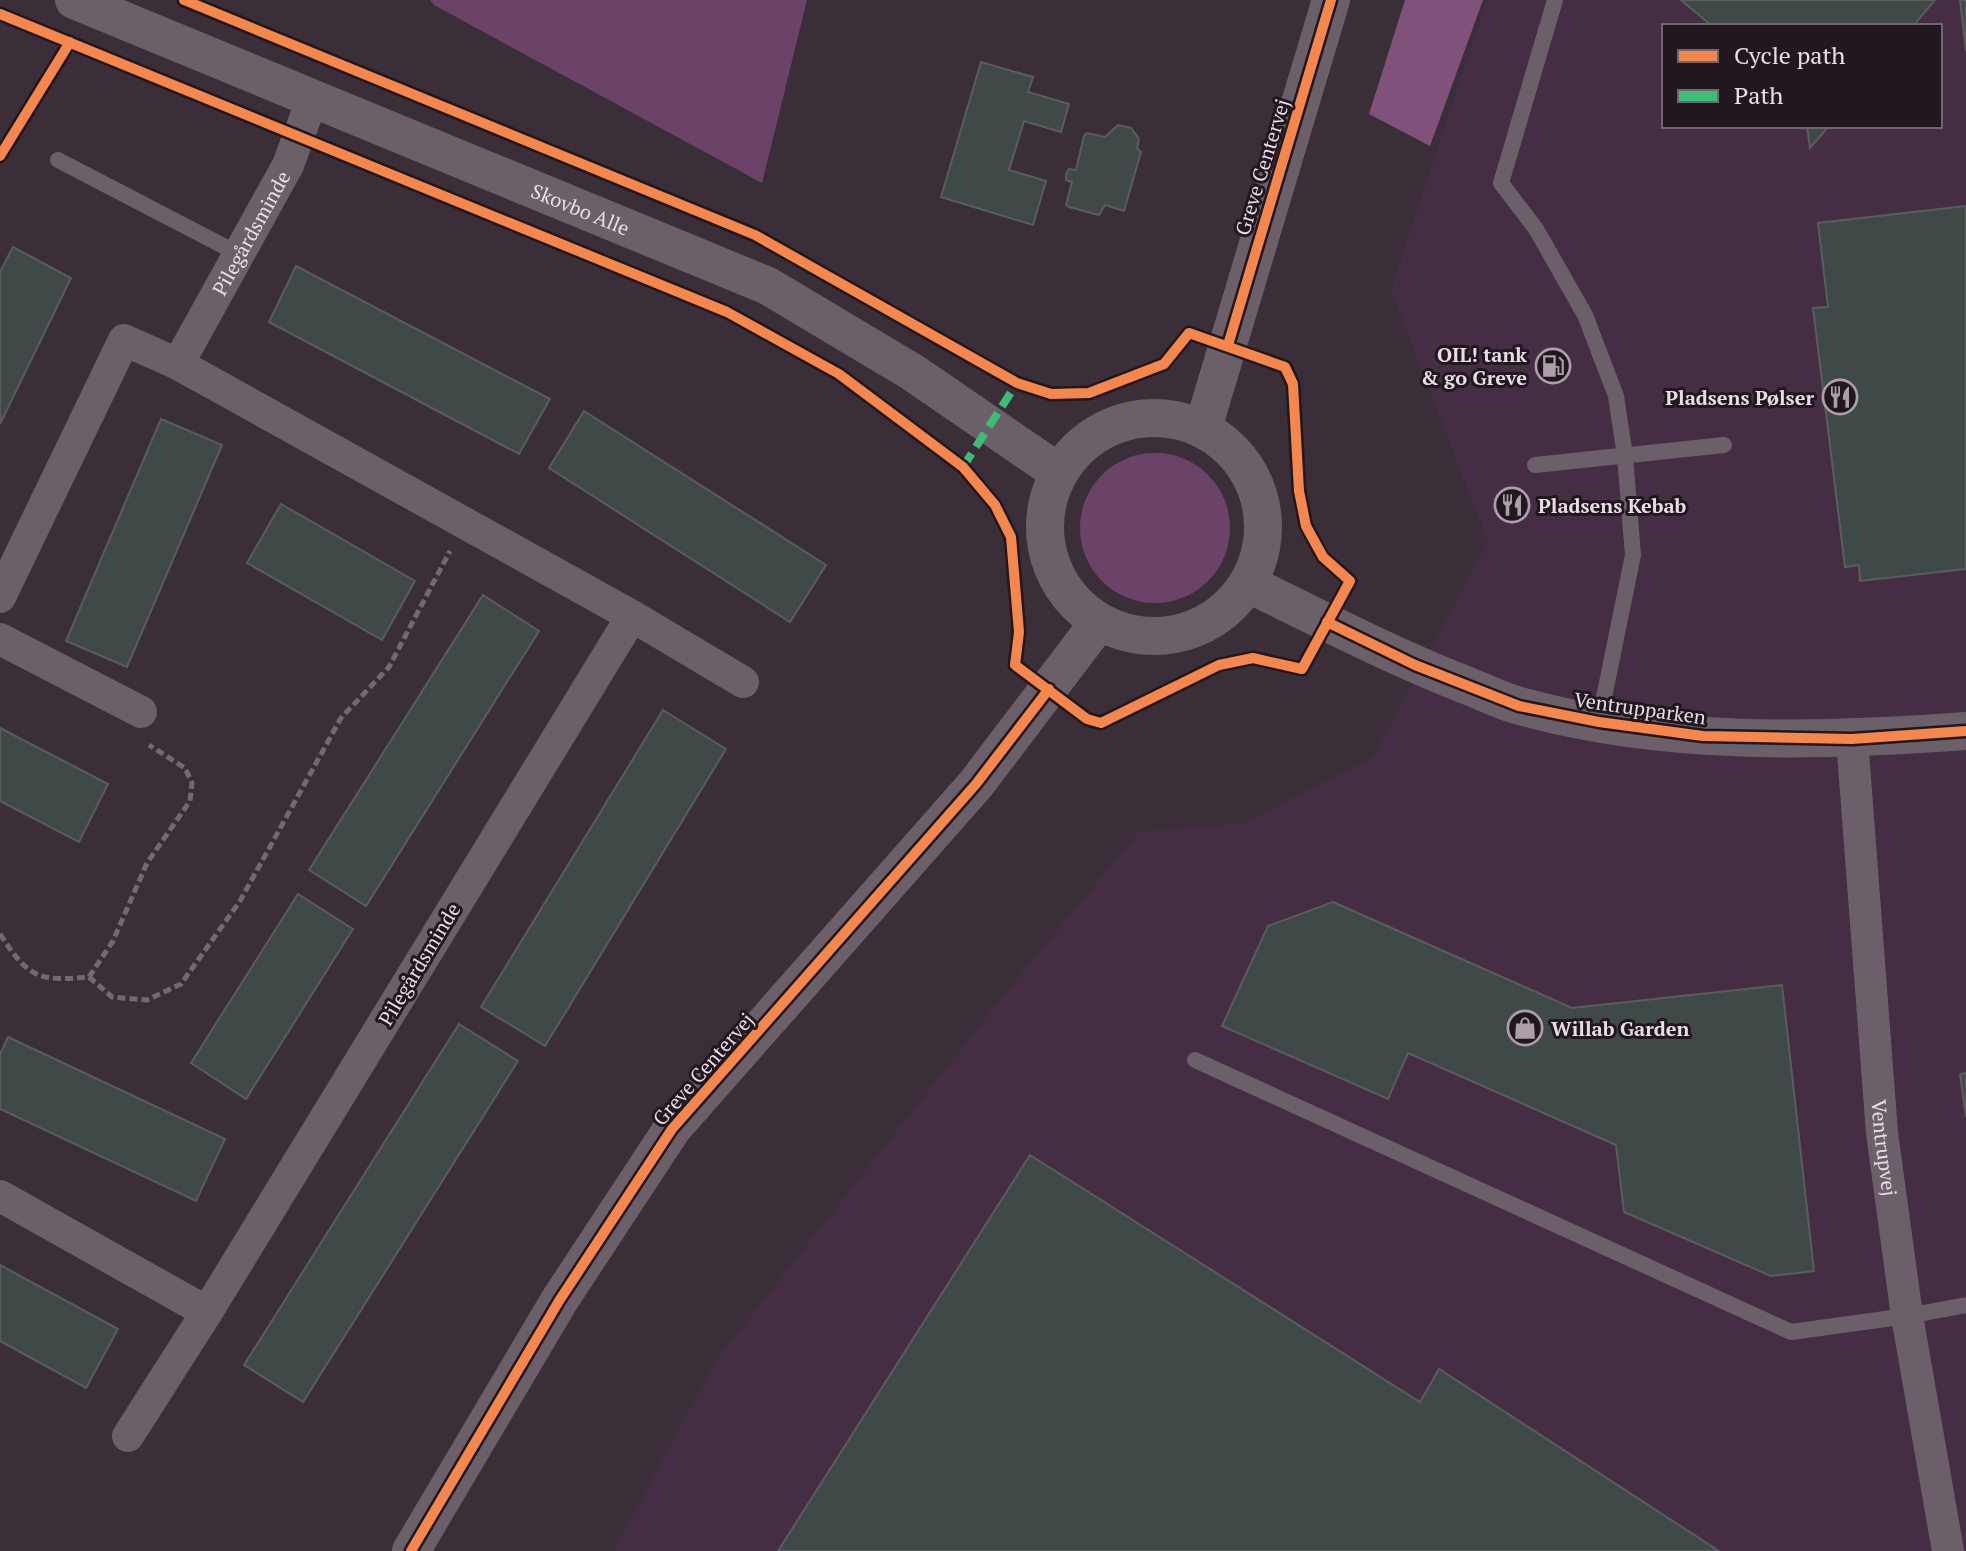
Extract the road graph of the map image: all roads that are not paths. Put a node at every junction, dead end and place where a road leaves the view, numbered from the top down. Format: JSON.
{"nodes":[{"id":1,"x":74,"y":0,"type":"edge"},
{"id":2,"x":1331,"y":0,"type":"edge"},
{"id":3,"x":1555,"y":0,"type":"edge"},
{"id":4,"x":313,"y":97,"type":"junction"},
{"id":5,"x":58,"y":160,"type":"dead end"},
{"id":6,"x":239,"y":254,"type":"junction"},
{"id":7,"x":178,"y":364,"type":"junction"},
{"id":8,"x":1203,"y":428,"type":"junction"},
{"id":9,"x":1724,"y":445,"type":"dead end"},
{"id":10,"x":1625,"y":456,"type":"junction"},
{"id":11,"x":1535,"y":465,"type":"dead end"},
{"id":12,"x":1058,"y":472,"type":"junction"},
{"id":13,"x":1249,"y":584,"type":"junction"},
{"id":14,"x":0,"y":597,"type":"edge"},
{"id":15,"x":632,"y":616,"type":"junction"},
{"id":16,"x":1099,"y":622,"type":"junction"},
{"id":17,"x":0,"y":639,"type":"edge"},
{"id":18,"x":743,"y":682,"type":"dead end"},
{"id":19,"x":141,"y":712,"type":"road end"},
{"id":20,"x":1599,"y":722,"type":"junction"},
{"id":21,"x":1966,"y":731,"type":"edge"},
{"id":22,"x":1852,"y":739,"type":"junction"},
{"id":23,"x":1195,"y":1060,"type":"dead end"},
{"id":24,"x":0,"y":1196,"type":"edge"},
{"id":25,"x":1966,"y":1305,"type":"edge"},
{"id":26,"x":207,"y":1312,"type":"junction"},
{"id":27,"x":1907,"y":1316,"type":"junction"},
{"id":28,"x":128,"y":1436,"type":"dead end"},
{"id":29,"x":411,"y":1551,"type":"edge"},
{"id":30,"x":1948,"y":1551,"type":"edge"}],
"edges":[{"from":1,"to":4,"type":"street","name":"Skovbo Alle"},
{"from":2,"to":8,"type":"street","name":"Greve Centervej"},
{"from":3,"to":10,"type":"lane"},
{"from":4,"to":6,"type":"street","name":"Pilegårdsminde"},
{"from":4,"to":12,"type":"street","name":"Skovbo Alle"},
{"from":5,"to":6,"type":"lane"},
{"from":6,"to":7,"type":"street","name":"Pilegårdsminde"},
{"from":7,"to":14,"type":"street"},
{"from":7,"to":15,"type":"street"},
{"from":8,"to":12,"type":"street"},
{"from":8,"to":13,"type":"street"},
{"from":9,"to":10,"type":"lane"},
{"from":10,"to":11,"type":"lane"},
{"from":10,"to":20,"type":"lane"},
{"from":12,"to":16,"type":"street"},
{"from":13,"to":16,"type":"street"},
{"from":13,"to":20,"type":"street","name":"Ventrupparken"},
{"from":15,"to":18,"type":"street"},
{"from":15,"to":26,"type":"street","name":"Pilegårdsminde"},
{"from":16,"to":29,"type":"street","name":"Greve Centervej"},
{"from":17,"to":19,"type":"street"},
{"from":20,"to":22,"type":"street","name":"Ventrupparken"},
{"from":21,"to":22,"type":"street","name":"Ventrupparken"},
{"from":22,"to":27,"type":"street","name":"Ventrupvej"},
{"from":23,"to":27,"type":"lane"},
{"from":24,"to":26,"type":"street"},
{"from":25,"to":27,"type":"lane"},
{"from":26,"to":28,"type":"street","name":"Pilegårdsminde"},
{"from":27,"to":30,"type":"street","name":"Ventrupvej"}]}
